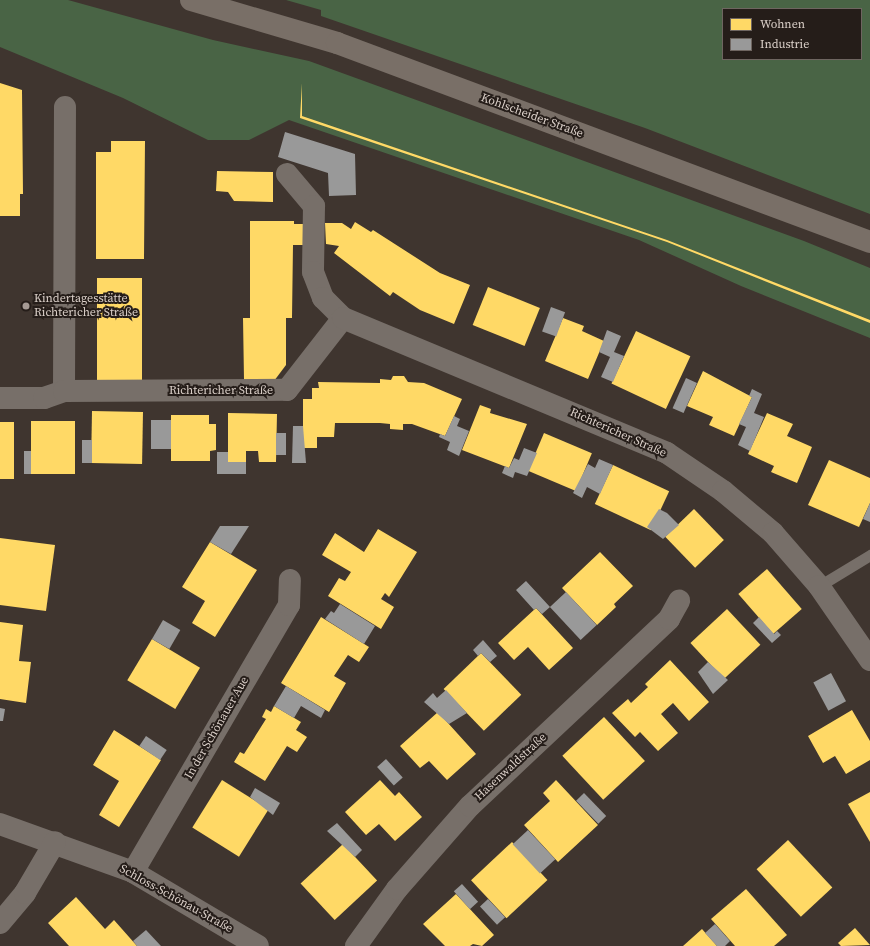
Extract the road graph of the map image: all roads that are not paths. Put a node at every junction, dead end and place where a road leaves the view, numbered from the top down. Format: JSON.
{"nodes":[{"id":1,"x":191,"y":0,"type":"edge"},
{"id":2,"x":65,"y":107,"type":"dead end"},
{"id":3,"x":288,"y":174,"type":"dead end"},
{"id":4,"x":870,"y":242,"type":"edge"},
{"id":5,"x":343,"y":318,"type":"junction"},
{"id":6,"x":64,"y":391,"type":"junction"},
{"id":7,"x":0,"y":398,"type":"edge"},
{"id":8,"x":870,"y":555,"type":"edge"},
{"id":9,"x":290,"y":580,"type":"dead end"},
{"id":10,"x":819,"y":586,"type":"junction"},
{"id":11,"x":679,"y":601,"type":"dead end"},
{"id":12,"x":870,"y":660,"type":"edge"},
{"id":13,"x":0,"y":824,"type":"edge"},
{"id":14,"x":55,"y":842,"type":"junction"},
{"id":15,"x":133,"y":872,"type":"junction"},
{"id":16,"x":0,"y":923,"type":"edge"},
{"id":17,"x":258,"y":946,"type":"edge"},
{"id":18,"x":356,"y":946,"type":"edge"}],
"edges":[{"from":1,"to":4,"type":"main road","name":"Kohlscheider Straße"},
{"from":2,"to":6,"type":"street"},
{"from":3,"to":5,"type":"street","name":"Richtericher Straße"},
{"from":5,"to":6,"type":"street","name":"Richtericher Straße"},
{"from":5,"to":10,"type":"street","name":"Richtericher Straße"},
{"from":6,"to":7,"type":"street","name":"Richtericher Straße"},
{"from":8,"to":10,"type":"lane"},
{"from":9,"to":15,"type":"street","name":"In der Schönauer Aue"},
{"from":10,"to":12,"type":"street","name":"Richtericher Straße"},
{"from":11,"to":18,"type":"street","name":"Hasenwaldstraße"},
{"from":13,"to":14,"type":"street","name":"Schloss-Schönau-Straße"},
{"from":14,"to":15,"type":"street","name":"Schloss-Schönau-Straße"},
{"from":14,"to":16,"type":"street"},
{"from":15,"to":17,"type":"street","name":"Schloss-Schönau-Straße"}]}
